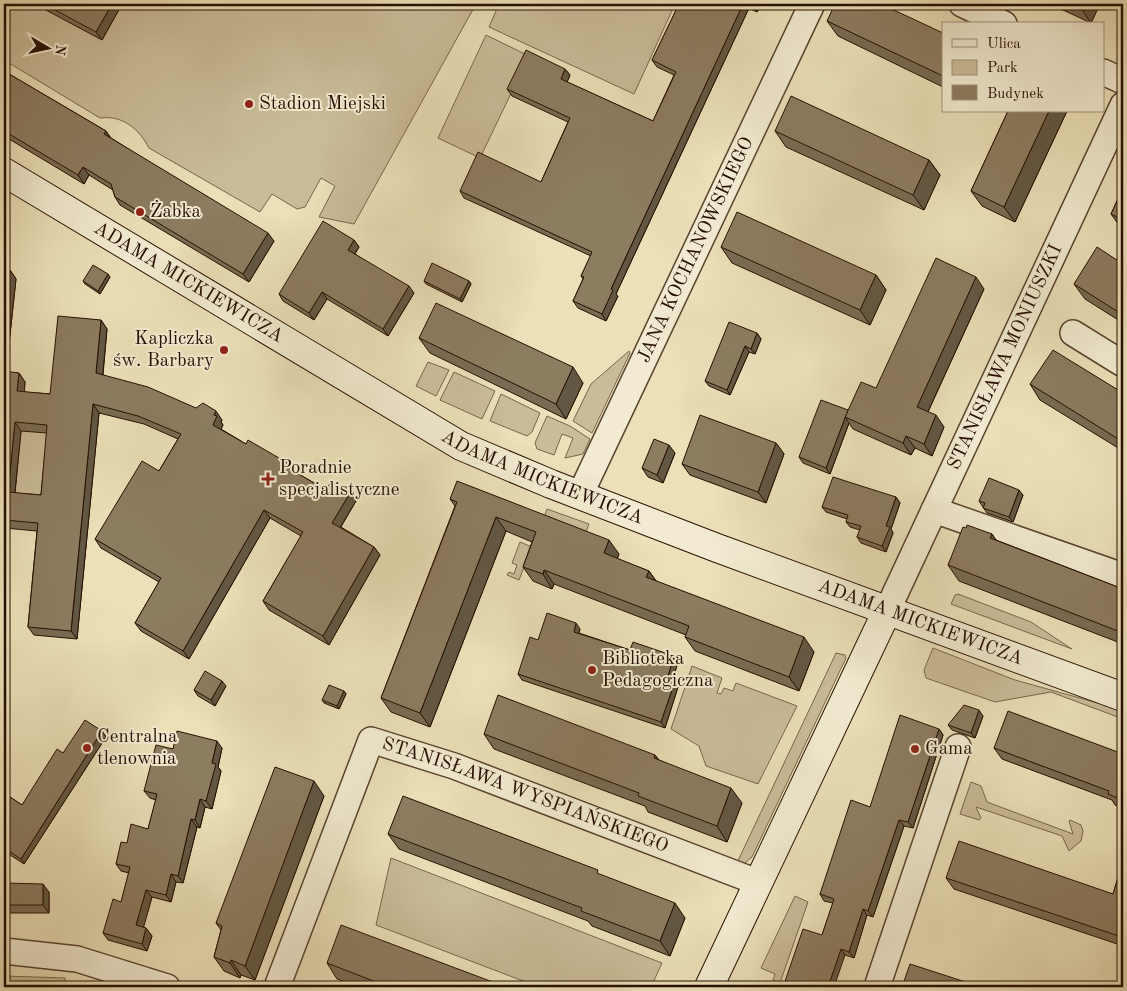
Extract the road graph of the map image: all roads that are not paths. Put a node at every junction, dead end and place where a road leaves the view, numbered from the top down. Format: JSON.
{"nodes":[{"id":1,"x":812,"y":4,"type":"edge"},
{"id":2,"x":962,"y":4,"type":"edge"},
{"id":3,"x":1000,"y":22,"type":"edge"},
{"id":4,"x":1104,"y":72,"type":"edge"},
{"id":5,"x":1123,"y":80,"type":"edge"},
{"id":6,"x":1123,"y":105,"type":"edge"},
{"id":7,"x":4,"y":172,"type":"edge"},
{"id":8,"x":1073,"y":333,"type":"dead end"},
{"id":9,"x":1123,"y":364,"type":"edge"},
{"id":10,"x":580,"y":495,"type":"junction"},
{"id":11,"x":934,"y":510,"type":"junction"},
{"id":12,"x":1123,"y":576,"type":"edge"},
{"id":13,"x":887,"y":611,"type":"junction"},
{"id":14,"x":1123,"y":697,"type":"edge"},
{"id":15,"x":958,"y":747,"type":"dead end"},
{"id":16,"x":757,"y":882,"type":"junction"},
{"id":17,"x":4,"y":951,"type":"edge"},
{"id":18,"x":708,"y":986,"type":"edge"},
{"id":19,"x":167,"y":987,"type":"edge"},
{"id":20,"x":277,"y":987,"type":"edge"},
{"id":21,"x":876,"y":987,"type":"edge"}],
"edges":[{"from":1,"to":10,"type":"street","name":"JANA KOCHANOWSKIEGO"},
{"from":2,"to":3,"type":"street"},
{"from":4,"to":5,"type":"street"},
{"from":6,"to":11,"type":"street","name":"STANISŁAWA MONIUSZKI"},
{"from":7,"to":10,"type":"street","name":"ADAMA MICKIEWICZA"},
{"from":8,"to":9,"type":"street"},
{"from":10,"to":13,"type":"street","name":"ADAMA MICKIEWICZA"},
{"from":11,"to":12,"type":"street"},
{"from":11,"to":13,"type":"street","name":"STANISŁAWA MONIUSZKI"},
{"from":13,"to":14,"type":"street","name":"ADAMA MICKIEWICZA"},
{"from":13,"to":16,"type":"street"},
{"from":15,"to":21,"type":"street"},
{"from":16,"to":18,"type":"street"},
{"from":16,"to":20,"type":"street","name":"STANISŁAWA WYSPIAŃSKIEGO"},
{"from":17,"to":19,"type":"street"}]}
